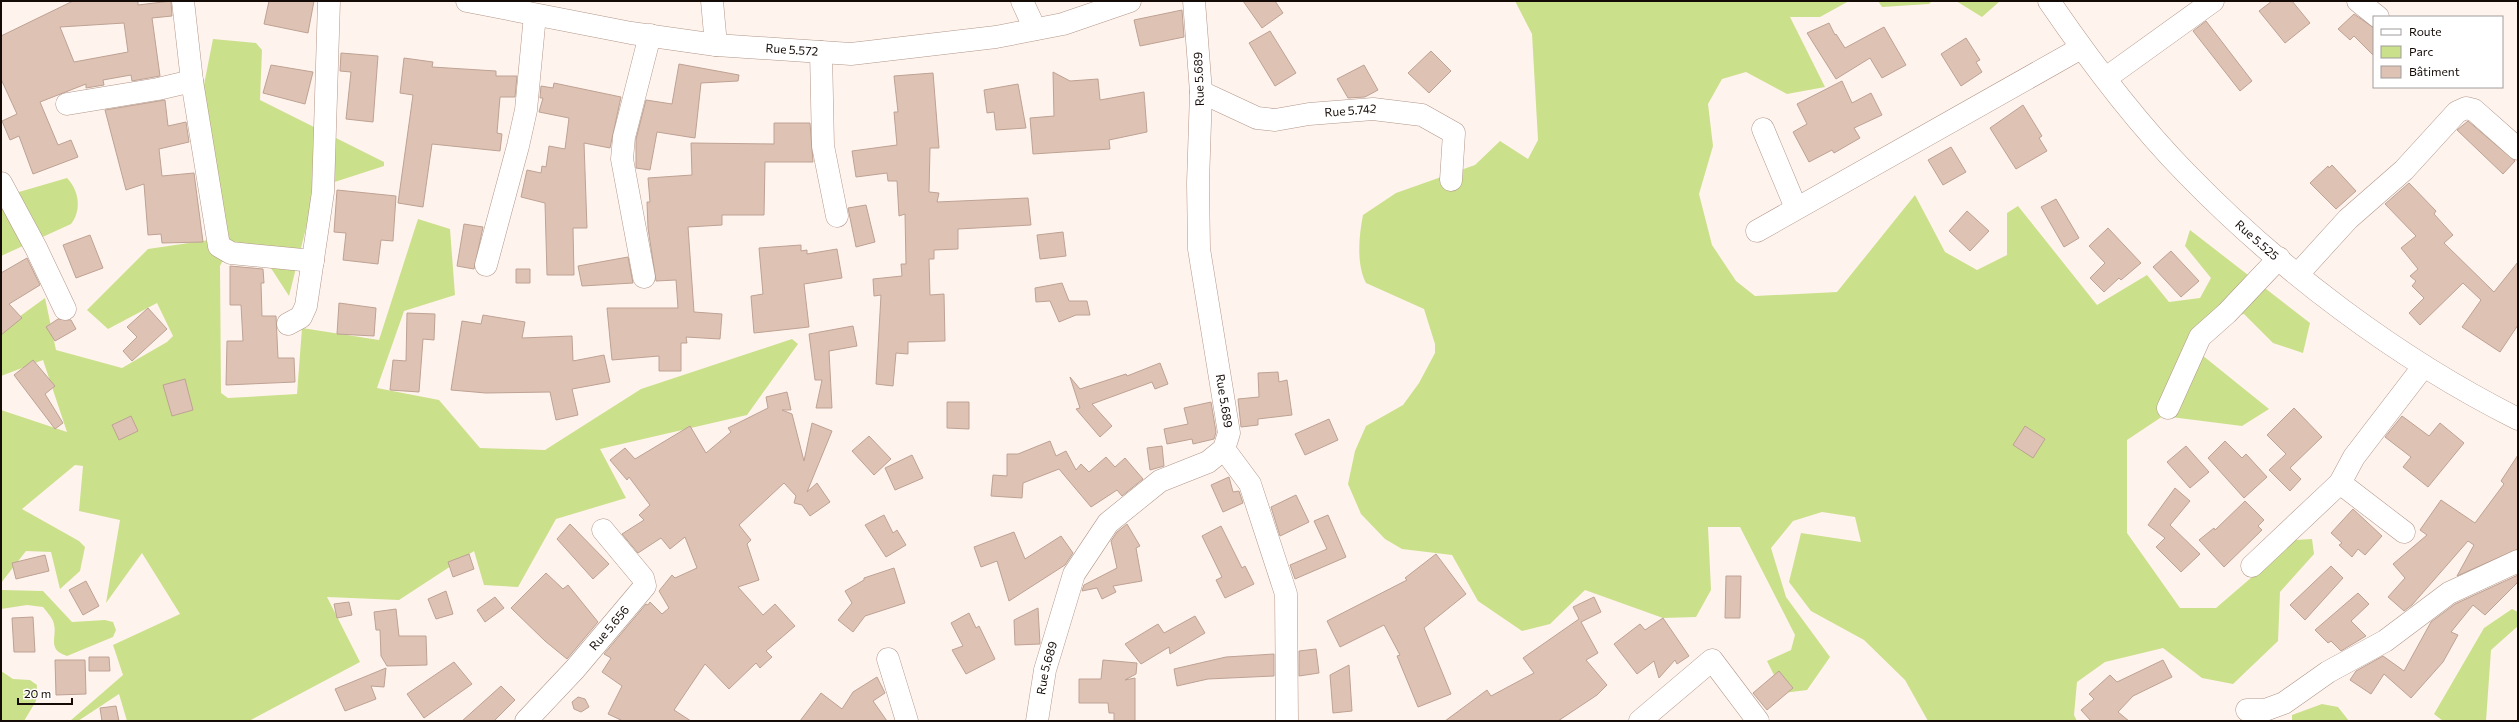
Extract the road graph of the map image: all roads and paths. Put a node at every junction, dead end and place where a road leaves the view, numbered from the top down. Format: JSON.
{"nodes":[{"id":1,"x":183,"y":1,"type":"edge"},
{"id":2,"x":329,"y":1,"type":"edge"},
{"id":3,"x":467,"y":1,"type":"edge"},
{"id":4,"x":712,"y":1,"type":"edge"},
{"id":5,"x":1022,"y":1,"type":"edge"},
{"id":6,"x":1194,"y":1,"type":"edge"},
{"id":7,"x":2048,"y":1,"type":"edge"},
{"id":8,"x":2213,"y":1,"type":"edge"},
{"id":9,"x":2358,"y":1,"type":"edge"},
{"id":10,"x":1123,"y":3,"type":"edge"},
{"id":11,"x":535,"y":15,"type":"junction"},
{"id":12,"x":2377,"y":16,"type":"edge"},
{"id":13,"x":1035,"y":29,"type":"junction"},
{"id":14,"x":650,"y":35,"type":"junction"},
{"id":15,"x":716,"y":45,"type":"junction"},
{"id":16,"x":2081,"y":48,"type":"junction"},
{"id":17,"x":821,"y":52,"type":"junction"},
{"id":18,"x":2106,"y":78,"type":"junction"},
{"id":19,"x":192,"y":81,"type":"junction"},
{"id":20,"x":1201,"y":92,"type":"junction"},
{"id":21,"x":67,"y":104,"type":"dead end"},
{"id":22,"x":1763,"y":128,"type":"dead end"},
{"id":23,"x":2518,"y":149,"type":"edge"},
{"id":24,"x":1451,"y":180,"type":"dead end"},
{"id":25,"x":1,"y":183,"type":"edge"},
{"id":26,"x":1796,"y":208,"type":"junction"},
{"id":27,"x":837,"y":216,"type":"dead end"},
{"id":28,"x":1757,"y":231,"type":"dead end"},
{"id":29,"x":2279,"y":258,"type":"junction"},
{"id":30,"x":313,"y":261,"type":"junction"},
{"id":31,"x":486,"y":265,"type":"dead end"},
{"id":32,"x":2298,"y":274,"type":"junction"},
{"id":33,"x":644,"y":277,"type":"dead end"},
{"id":34,"x":65,"y":309,"type":"dead end"},
{"id":35,"x":288,"y":324,"type":"dead end"},
{"id":36,"x":2423,"y":367,"type":"junction"},
{"id":37,"x":2168,"y":408,"type":"dead end"},
{"id":38,"x":2518,"y":420,"type":"edge"},
{"id":39,"x":1224,"y":449,"type":"junction"},
{"id":40,"x":2340,"y":483,"type":"junction"},
{"id":41,"x":603,"y":530,"type":"dead end"},
{"id":42,"x":2404,"y":532,"type":"dead end"},
{"id":43,"x":2518,"y":561,"type":"edge"},
{"id":44,"x":2252,"y":566,"type":"dead end"},
{"id":45,"x":888,"y":659,"type":"dead end"},
{"id":46,"x":2246,"y":710,"type":"dead end"},
{"id":47,"x":526,"y":721,"type":"edge"},
{"id":48,"x":907,"y":721,"type":"edge"},
{"id":49,"x":1037,"y":721,"type":"edge"},
{"id":50,"x":1287,"y":721,"type":"edge"},
{"id":51,"x":1640,"y":721,"type":"edge"},
{"id":52,"x":1758,"y":721,"type":"edge"}],
"edges":[{"from":1,"to":19,"type":"street"},
{"from":2,"to":30,"type":"street"},
{"from":3,"to":11,"type":"street","name":"Rue 5.572"},
{"from":4,"to":15,"type":"street"},
{"from":5,"to":13,"type":"street"},
{"from":6,"to":20,"type":"street","name":"Rue 5.689"},
{"from":7,"to":16,"type":"street","name":"Rue 5.525"},
{"from":8,"to":18,"type":"street"},
{"from":9,"to":12,"type":"street"},
{"from":10,"to":13,"type":"street","name":"Rue 5.572"},
{"from":11,"to":14,"type":"street","name":"Rue 5.572"},
{"from":11,"to":31,"type":"street"},
{"from":13,"to":17,"type":"street","name":"Rue 5.572"},
{"from":14,"to":15,"type":"street","name":"Rue 5.572"},
{"from":14,"to":33,"type":"street"},
{"from":15,"to":17,"type":"street","name":"Rue 5.572"},
{"from":16,"to":18,"type":"street","name":"Rue 5.525"},
{"from":16,"to":26,"type":"street"},
{"from":17,"to":27,"type":"street"},
{"from":18,"to":29,"type":"street","name":"Rue 5.525"},
{"from":19,"to":21,"type":"street"},
{"from":19,"to":30,"type":"street"},
{"from":20,"to":24,"type":"street","name":"Rue 5.742"},
{"from":20,"to":39,"type":"street","name":"Rue 5.689"},
{"from":22,"to":26,"type":"street"},
{"from":23,"to":32,"type":"street"},
{"from":25,"to":34,"type":"street"},
{"from":26,"to":28,"type":"street"},
{"from":29,"to":32,"type":"street","name":"Rue 5.525"},
{"from":29,"to":37,"type":"street"},
{"from":30,"to":35,"type":"street"},
{"from":32,"to":36,"type":"street","name":"Rue 5.525"},
{"from":36,"to":38,"type":"street","name":"Rue 5.525"},
{"from":36,"to":40,"type":"street"},
{"from":39,"to":49,"type":"street","name":"Rue 5.689"},
{"from":39,"to":50,"type":"street"},
{"from":40,"to":42,"type":"street"},
{"from":40,"to":44,"type":"street"},
{"from":41,"to":47,"type":"street","name":"Rue 5.656"},
{"from":43,"to":46,"type":"street"},
{"from":45,"to":48,"type":"street"},
{"from":51,"to":52,"type":"street"}]}
